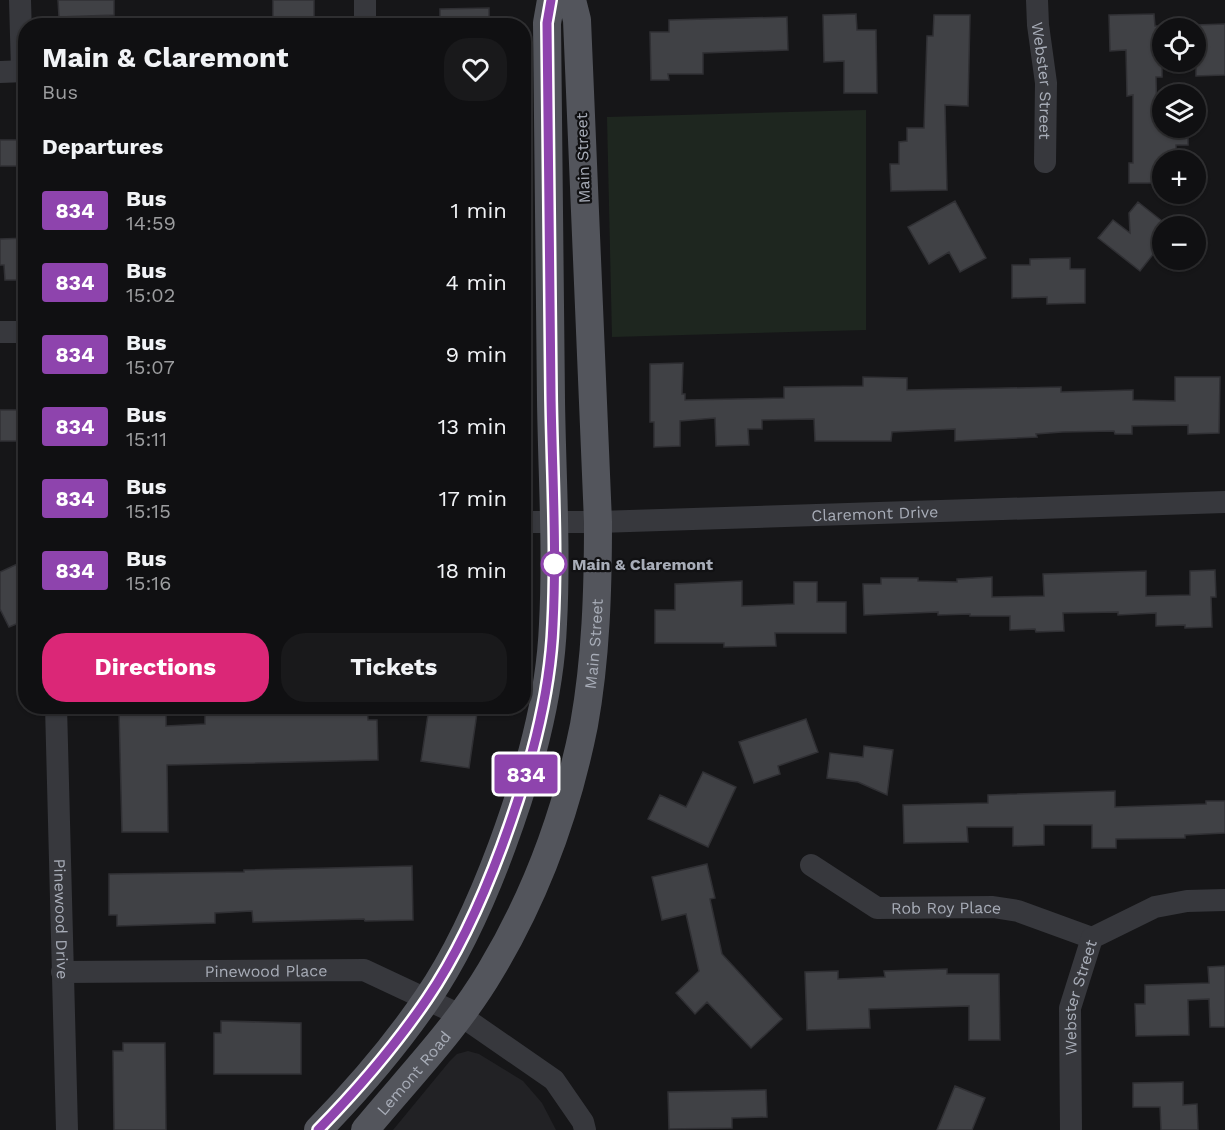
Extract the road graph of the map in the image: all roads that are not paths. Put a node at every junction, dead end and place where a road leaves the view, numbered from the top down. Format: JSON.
{"nodes":[{"id":1,"x":20,"y":0,"type":"edge"},
{"id":2,"x":365,"y":0,"type":"edge"},
{"id":3,"x":551,"y":0,"type":"edge"},
{"id":4,"x":572,"y":0,"type":"edge"},
{"id":5,"x":1037,"y":0,"type":"edge"},
{"id":6,"x":19,"y":18,"type":"edge"},
{"id":7,"x":365,"y":18,"type":"edge"},
{"id":8,"x":18,"y":36,"type":"edge"},
{"id":9,"x":16,"y":72,"type":"edge"},
{"id":10,"x":1045,"y":162,"type":"dead end"},
{"id":11,"x":0,"y":332,"type":"edge"},
{"id":12,"x":18,"y":332,"type":"edge"},
{"id":13,"x":1225,"y":502,"type":"edge"},
{"id":14,"x":531,"y":522,"type":"edge"},
{"id":15,"x":554,"y":522,"type":"junction"},
{"id":16,"x":598,"y":522,"type":"junction"},
{"id":17,"x":56,"y":714,"type":"edge"},
{"id":18,"x":811,"y":865,"type":"dead end"},
{"id":19,"x":1225,"y":900,"type":"edge"},
{"id":20,"x":1092,"y":938,"type":"junction"},
{"id":21,"x":62,"y":972,"type":"junction"},
{"id":22,"x":427,"y":1000,"type":"junction"},
{"id":23,"x":460,"y":1015,"type":"junction"},
{"id":24,"x":67,"y":1130,"type":"edge"},
{"id":25,"x":318,"y":1130,"type":"edge"},
{"id":26,"x":365,"y":1130,"type":"edge"},
{"id":27,"x":585,"y":1130,"type":"edge"},
{"id":28,"x":1071,"y":1130,"type":"edge"}],
"edges":[{"from":1,"to":6,"type":"street"},
{"from":2,"to":7,"type":"street"},
{"from":3,"to":15,"type":"main road","name":"Main Street"},
{"from":4,"to":16,"type":"main road","name":"Main Street"},
{"from":5,"to":10,"type":"street","name":"Webster Street"},
{"from":8,"to":9,"type":"street"},
{"from":11,"to":12,"type":"street"},
{"from":13,"to":16,"type":"street","name":"Claremont Drive"},
{"from":14,"to":15,"type":"street","name":"Claremont Drive"},
{"from":15,"to":16,"type":"street","name":"Claremont Drive"},
{"from":15,"to":22,"type":"main road","name":"Main Street"},
{"from":16,"to":23,"type":"main road","name":"Main Street"},
{"from":17,"to":21,"type":"street","name":"Pinewood Drive"},
{"from":18,"to":20,"type":"street","name":"Rob Roy Place"},
{"from":19,"to":20,"type":"street","name":"Webster Street"},
{"from":20,"to":28,"type":"street","name":"Webster Street"},
{"from":21,"to":22,"type":"street","name":"Pinewood Place"},
{"from":21,"to":24,"type":"street","name":"Pinewood Drive"},
{"from":22,"to":23,"type":"street","name":"Pinewood Place"},
{"from":22,"to":25,"type":"main road","name":"Lemont Road"},
{"from":23,"to":26,"type":"main road","name":"Lemont Road"},
{"from":23,"to":27,"type":"street"}]}
